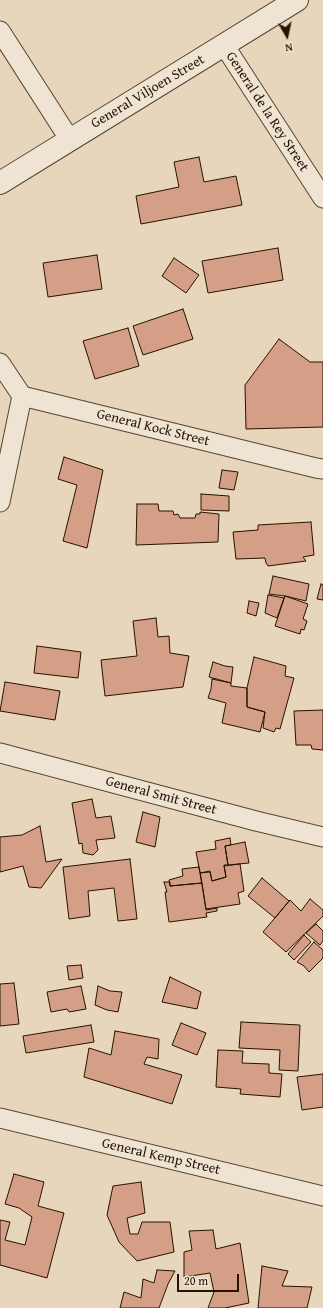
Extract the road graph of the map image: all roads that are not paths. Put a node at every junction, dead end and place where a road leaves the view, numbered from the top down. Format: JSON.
{"nodes":[{"id":1,"x":297,"y":0,"type":"edge"},
{"id":2,"x":0,"y":31,"type":"edge"},
{"id":3,"x":224,"y":45,"type":"junction"},
{"id":4,"x":70,"y":140,"type":"junction"},
{"id":5,"x":0,"y":183,"type":"edge"},
{"id":6,"x":323,"y":198,"type":"edge"},
{"id":7,"x":0,"y":363,"type":"edge"},
{"id":8,"x":22,"y":396,"type":"junction"},
{"id":9,"x":323,"y":469,"type":"edge"},
{"id":10,"x":0,"y":502,"type":"edge"},
{"id":11,"x":0,"y":753,"type":"edge"},
{"id":12,"x":323,"y":837,"type":"edge"},
{"id":13,"x":0,"y":1118,"type":"edge"},
{"id":14,"x":323,"y":1196,"type":"edge"}],
"edges":[{"from":1,"to":3,"type":"street","name":"General Viljoen Street"},
{"from":2,"to":4,"type":"street"},
{"from":3,"to":4,"type":"street","name":"General Viljoen Street"},
{"from":3,"to":6,"type":"street","name":"General de la Rey Street"},
{"from":4,"to":5,"type":"street","name":"General Viljoen Street"},
{"from":7,"to":8,"type":"street"},
{"from":8,"to":9,"type":"street","name":"General Kock Street"},
{"from":8,"to":10,"type":"street"},
{"from":11,"to":12,"type":"street","name":"General Smit Street"},
{"from":13,"to":14,"type":"street","name":"General Kemp Street"}]}
